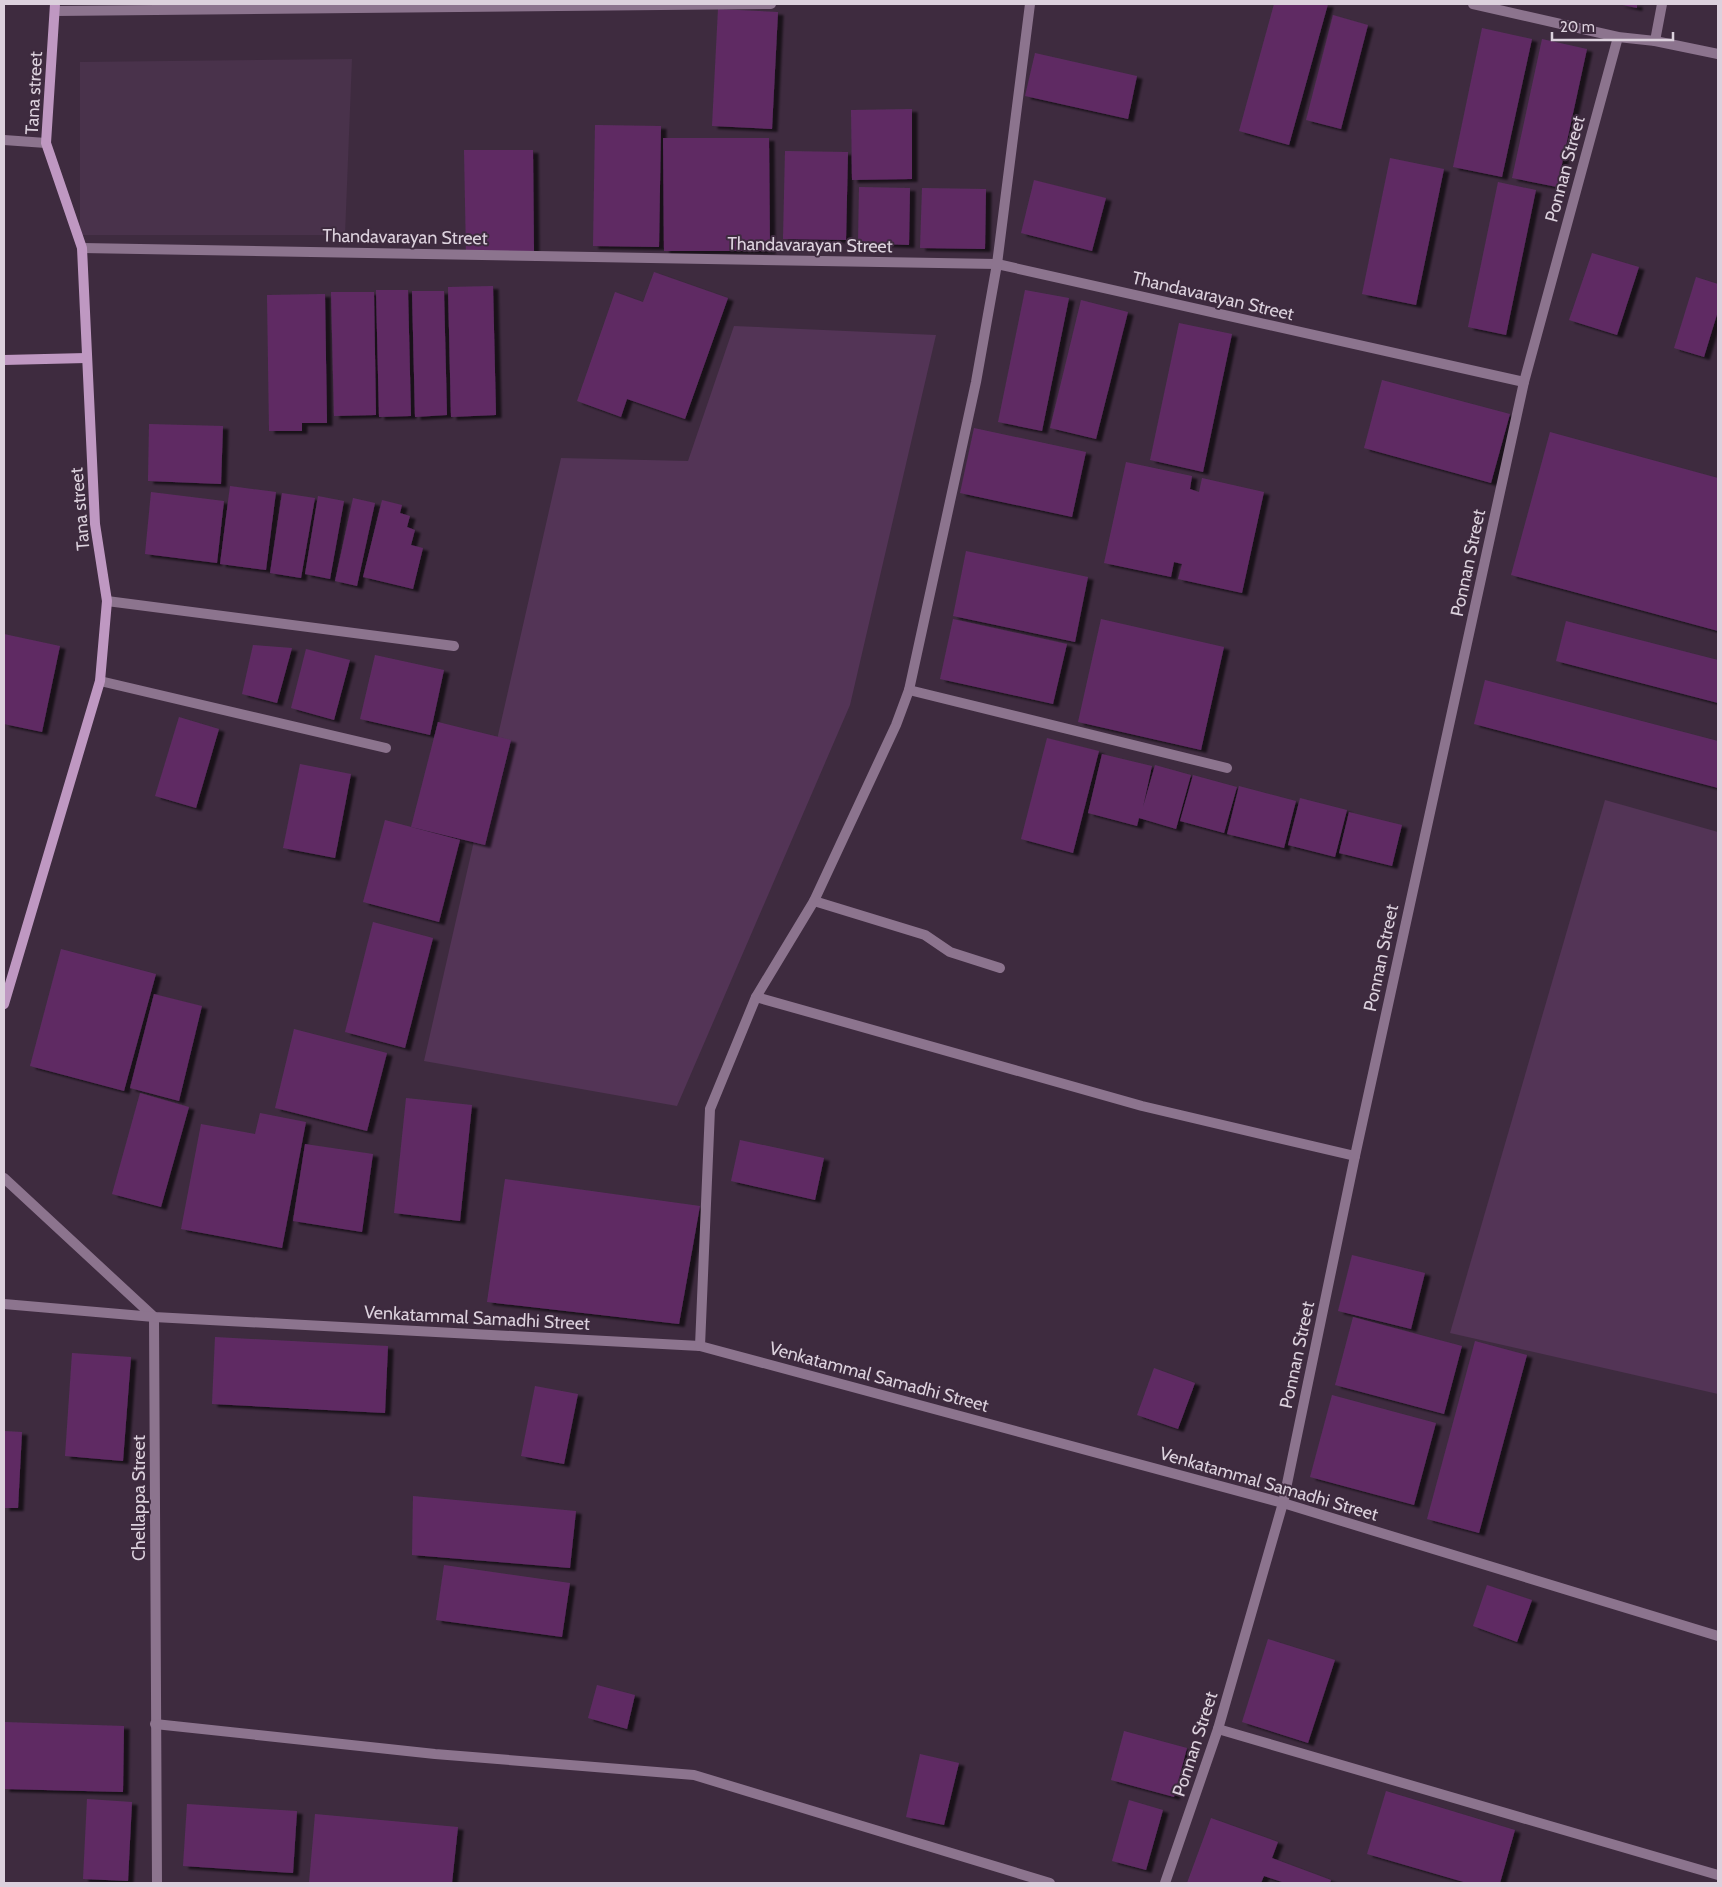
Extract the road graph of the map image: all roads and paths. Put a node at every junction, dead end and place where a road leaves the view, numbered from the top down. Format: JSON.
{"nodes":[{"id":1,"x":771,"y":4,"type":"edge"},
{"id":2,"x":1030,"y":4,"type":"edge"},
{"id":3,"x":1473,"y":4,"type":"edge"},
{"id":4,"x":1662,"y":4,"type":"edge"},
{"id":5,"x":55,"y":7,"type":"edge"},
{"id":6,"x":1618,"y":37,"type":"junction"},
{"id":7,"x":1655,"y":40,"type":"junction"},
{"id":8,"x":1718,"y":54,"type":"edge"},
{"id":9,"x":4,"y":140,"type":"edge"},
{"id":10,"x":46,"y":143,"type":"junction"},
{"id":11,"x":82,"y":248,"type":"junction"},
{"id":12,"x":997,"y":264,"type":"junction"},
{"id":13,"x":86,"y":358,"type":"junction"},
{"id":14,"x":4,"y":360,"type":"edge"},
{"id":15,"x":1524,"y":382,"type":"junction"},
{"id":16,"x":107,"y":601,"type":"junction"},
{"id":17,"x":454,"y":646,"type":"dead end"},
{"id":18,"x":100,"y":681,"type":"junction"},
{"id":19,"x":909,"y":690,"type":"junction"},
{"id":20,"x":386,"y":748,"type":"dead end"},
{"id":21,"x":1227,"y":768,"type":"dead end"},
{"id":22,"x":814,"y":901,"type":"junction"},
{"id":23,"x":1000,"y":968,"type":"dead end"},
{"id":24,"x":756,"y":997,"type":"junction"},
{"id":25,"x":4,"y":1004,"type":"edge"},
{"id":26,"x":1355,"y":1156,"type":"junction"},
{"id":27,"x":4,"y":1178,"type":"edge"},
{"id":28,"x":4,"y":1304,"type":"edge"},
{"id":29,"x":154,"y":1317,"type":"junction"},
{"id":30,"x":700,"y":1346,"type":"junction"},
{"id":31,"x":1283,"y":1503,"type":"junction"},
{"id":32,"x":1718,"y":1636,"type":"edge"},
{"id":33,"x":155,"y":1724,"type":"junction"},
{"id":34,"x":1218,"y":1729,"type":"junction"},
{"id":35,"x":1718,"y":1875,"type":"edge"},
{"id":36,"x":157,"y":1883,"type":"edge"},
{"id":37,"x":1050,"y":1883,"type":"edge"},
{"id":38,"x":1165,"y":1883,"type":"edge"}],
"edges":[{"from":1,"to":5,"type":"street"},
{"from":2,"to":12,"type":"street"},
{"from":3,"to":6,"type":"street"},
{"from":4,"to":7,"type":"street"},
{"from":5,"to":10,"type":"street","name":"Tana street"},
{"from":6,"to":7,"type":"street"},
{"from":6,"to":15,"type":"street","name":"Ponnan Street"},
{"from":7,"to":8,"type":"street"},
{"from":9,"to":10,"type":"street"},
{"from":10,"to":11,"type":"street","name":"Tana street"},
{"from":11,"to":12,"type":"street","name":"Thandavarayan Street"},
{"from":11,"to":13,"type":"street","name":"Tana street"},
{"from":12,"to":15,"type":"street","name":"Thandavarayan Street"},
{"from":12,"to":19,"type":"street"},
{"from":13,"to":14,"type":"street"},
{"from":13,"to":16,"type":"street","name":"Tana street"},
{"from":15,"to":26,"type":"street","name":"Ponnan Street"},
{"from":16,"to":17,"type":"street"},
{"from":16,"to":18,"type":"street","name":"Tana street"},
{"from":18,"to":20,"type":"street"},
{"from":18,"to":25,"type":"street","name":"Tana street"},
{"from":19,"to":21,"type":"street"},
{"from":19,"to":22,"type":"street"},
{"from":22,"to":23,"type":"street"},
{"from":22,"to":24,"type":"street"},
{"from":24,"to":26,"type":"street"},
{"from":24,"to":30,"type":"street"},
{"from":26,"to":31,"type":"street","name":"Ponnan Street"},
{"from":27,"to":29,"type":"street"},
{"from":28,"to":29,"type":"street","name":"Venkatammal Samadhi Street"},
{"from":29,"to":30,"type":"street","name":"Venkatammal Samadhi Street"},
{"from":29,"to":33,"type":"street","name":"Chellappa Street"},
{"from":30,"to":31,"type":"street","name":"Venkatammal Samadhi Street"},
{"from":31,"to":32,"type":"street","name":"Venkatammal Samadhi Street"},
{"from":31,"to":34,"type":"street","name":"Ponnan Street"},
{"from":33,"to":36,"type":"street","name":"Chellappa Street"},
{"from":33,"to":37,"type":"street"},
{"from":34,"to":35,"type":"street"},
{"from":34,"to":38,"type":"street","name":"Ponnan Street"}]}
